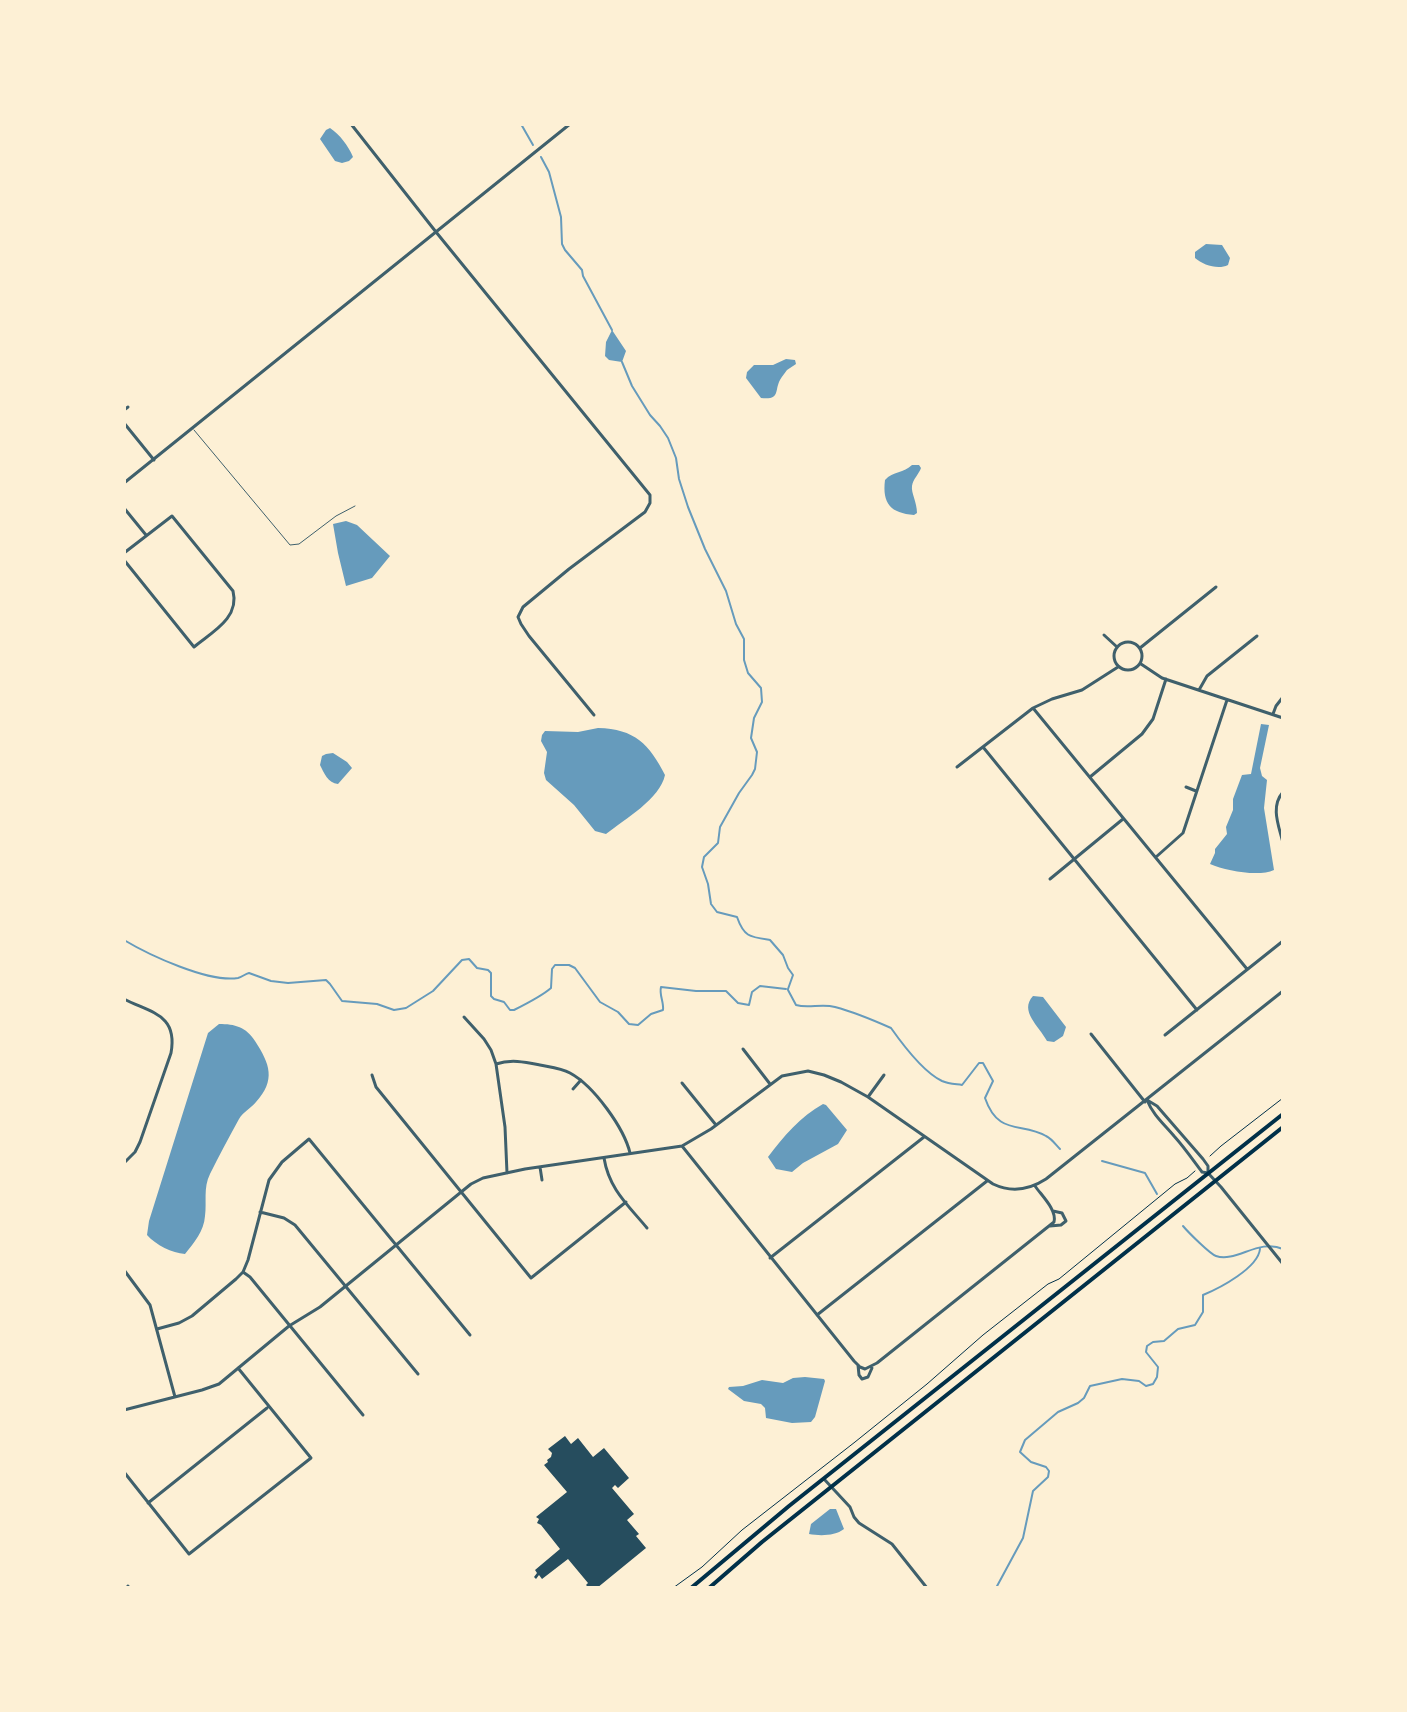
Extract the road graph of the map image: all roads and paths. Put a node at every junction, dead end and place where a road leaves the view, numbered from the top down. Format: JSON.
{"nodes":[{"id":1,"x":351,"y":124,"type":"edge"},
{"id":2,"x":570,"y":124,"type":"edge"},
{"id":3,"x":436,"y":232,"type":"junction"},
{"id":4,"x":124,"y":423,"type":"edge"},
{"id":5,"x":192,"y":428,"type":"junction"},
{"id":6,"x":154,"y":460,"type":"junction"},
{"id":7,"x":124,"y":483,"type":"edge"},
{"id":8,"x":355,"y":506,"type":"dead end"},
{"id":9,"x":124,"y":508,"type":"edge"},
{"id":10,"x":146,"y":535,"type":"junction"},
{"id":11,"x":124,"y":553,"type":"edge"},
{"id":12,"x":124,"y":560,"type":"edge"},
{"id":13,"x":1216,"y":587,"type":"dead end"},
{"id":14,"x":1104,"y":635,"type":"dead end"},
{"id":15,"x":1257,"y":636,"type":"dead end"},
{"id":16,"x":1117,"y":648,"type":"junction"},
{"id":17,"x":1140,"y":648,"type":"junction"},
{"id":18,"x":1141,"y":664,"type":"junction"},
{"id":19,"x":1118,"y":667,"type":"junction"},
{"id":20,"x":1166,"y":679,"type":"junction"},
{"id":21,"x":1199,"y":690,"type":"junction"},
{"id":22,"x":1283,"y":697,"type":"edge"},
{"id":23,"x":1227,"y":700,"type":"junction"},
{"id":24,"x":1033,"y":708,"type":"junction"},
{"id":25,"x":1273,"y":714,"type":"junction"},
{"id":26,"x":594,"y":715,"type":"dead end"},
{"id":27,"x":1283,"y":718,"type":"edge"},
{"id":28,"x":983,"y":747,"type":"junction"},
{"id":29,"x":957,"y":767,"type":"dead end"},
{"id":30,"x":1089,"y":777,"type":"junction"},
{"id":31,"x":1186,"y":787,"type":"dead end"},
{"id":32,"x":1196,"y":791,"type":"junction"},
{"id":33,"x":1283,"y":792,"type":"edge"},
{"id":34,"x":1123,"y":819,"type":"junction"},
{"id":35,"x":1283,"y":843,"type":"edge"},
{"id":36,"x":1156,"y":858,"type":"junction"},
{"id":37,"x":1074,"y":859,"type":"junction"},
{"id":38,"x":1050,"y":879,"type":"dead end"},
{"id":39,"x":1283,"y":941,"type":"edge"},
{"id":40,"x":1247,"y":969,"type":"junction"},
{"id":41,"x":1283,"y":991,"type":"edge"},
{"id":42,"x":124,"y":999,"type":"edge"},
{"id":43,"x":1197,"y":1010,"type":"junction"},
{"id":44,"x":464,"y":1017,"type":"dead end"},
{"id":45,"x":1091,"y":1034,"type":"dead end"},
{"id":46,"x":1165,"y":1035,"type":"dead end"},
{"id":47,"x":743,"y":1049,"type":"dead end"},
{"id":48,"x":496,"y":1064,"type":"junction"},
{"id":49,"x":372,"y":1075,"type":"dead end"},
{"id":50,"x":884,"y":1075,"type":"dead end"},
{"id":51,"x":581,"y":1080,"type":"junction"},
{"id":52,"x":682,"y":1083,"type":"dead end"},
{"id":53,"x":770,"y":1084,"type":"junction"},
{"id":54,"x":573,"y":1089,"type":"dead end"},
{"id":55,"x":868,"y":1097,"type":"junction"},
{"id":56,"x":1283,"y":1098,"type":"edge"},
{"id":57,"x":1146,"y":1101,"type":"junction"},
{"id":58,"x":1283,"y":1114,"type":"edge"},
{"id":59,"x":716,"y":1125,"type":"junction"},
{"id":60,"x":1283,"y":1127,"type":"edge"},
{"id":61,"x":924,"y":1137,"type":"junction"},
{"id":62,"x":682,"y":1146,"type":"junction"},
{"id":63,"x":630,"y":1153,"type":"junction"},
{"id":64,"x":604,"y":1158,"type":"junction"},
{"id":65,"x":1208,"y":1159,"type":"dead end"},
{"id":66,"x":124,"y":1163,"type":"edge"},
{"id":67,"x":540,"y":1167,"type":"junction"},
{"id":68,"x":507,"y":1173,"type":"junction"},
{"id":69,"x":1193,"y":1173,"type":"dead end"},
{"id":70,"x":1208,"y":1173,"type":"junction"},
{"id":71,"x":542,"y":1180,"type":"dead end"},
{"id":72,"x":987,"y":1181,"type":"junction"},
{"id":73,"x":1215,"y":1181,"type":"junction"},
{"id":74,"x":1035,"y":1186,"type":"junction"},
{"id":75,"x":461,"y":1192,"type":"junction"},
{"id":76,"x":626,"y":1202,"type":"junction"},
{"id":77,"x":1053,"y":1211,"type":"junction"},
{"id":78,"x":260,"y":1212,"type":"junction"},
{"id":79,"x":1050,"y":1226,"type":"junction"},
{"id":80,"x":647,"y":1228,"type":"dead end"},
{"id":81,"x":396,"y":1245,"type":"junction"},
{"id":82,"x":770,"y":1258,"type":"junction"},
{"id":83,"x":1281,"y":1262,"type":"edge"},
{"id":84,"x":124,"y":1270,"type":"edge"},
{"id":85,"x":243,"y":1272,"type":"junction"},
{"id":86,"x":346,"y":1286,"type":"junction"},
{"id":87,"x":817,"y":1315,"type":"junction"},
{"id":88,"x":289,"y":1326,"type":"junction"},
{"id":89,"x":157,"y":1329,"type":"junction"},
{"id":90,"x":470,"y":1335,"type":"dead end"},
{"id":91,"x":858,"y":1365,"type":"junction"},
{"id":92,"x":873,"y":1366,"type":"junction"},
{"id":93,"x":238,"y":1368,"type":"junction"},
{"id":94,"x":418,"y":1374,"type":"dead end"},
{"id":95,"x":175,"y":1397,"type":"junction"},
{"id":96,"x":269,"y":1407,"type":"junction"},
{"id":97,"x":124,"y":1410,"type":"edge"},
{"id":98,"x":363,"y":1415,"type":"dead end"},
{"id":99,"x":124,"y":1472,"type":"edge"},
{"id":100,"x":824,"y":1479,"type":"junction"},
{"id":101,"x":832,"y":1487,"type":"junction"},
{"id":102,"x":148,"y":1503,"type":"junction"},
{"id":103,"x":673,"y":1588,"type":"edge"},
{"id":104,"x":691,"y":1588,"type":"edge"},
{"id":105,"x":709,"y":1588,"type":"edge"},
{"id":106,"x":927,"y":1588,"type":"edge"}],
"edges":[{"from":1,"to":3,"type":"street"},
{"from":2,"to":3,"type":"street"},
{"from":3,"to":5,"type":"street"},
{"from":3,"to":26,"type":"street"},
{"from":4,"to":6,"type":"street"},
{"from":5,"to":6,"type":"street"},
{"from":5,"to":8,"type":"lane"},
{"from":6,"to":7,"type":"street"},
{"from":9,"to":10,"type":"street"},
{"from":10,"to":11,"type":"street"},
{"from":10,"to":12,"type":"street"},
{"from":13,"to":17,"type":"street"},
{"from":14,"to":16,"type":"street"},
{"from":15,"to":21,"type":"street"},
{"from":16,"to":17,"type":"street"},
{"from":16,"to":19,"type":"street"},
{"from":17,"to":18,"type":"street"},
{"from":18,"to":19,"type":"street"},
{"from":18,"to":20,"type":"street"},
{"from":19,"to":24,"type":"street"},
{"from":20,"to":21,"type":"street"},
{"from":20,"to":30,"type":"street"},
{"from":21,"to":23,"type":"street"},
{"from":22,"to":25,"type":"street"},
{"from":23,"to":25,"type":"street"},
{"from":23,"to":32,"type":"street"},
{"from":24,"to":28,"type":"street"},
{"from":24,"to":30,"type":"street"},
{"from":25,"to":27,"type":"street"},
{"from":28,"to":29,"type":"street"},
{"from":28,"to":37,"type":"street"},
{"from":30,"to":34,"type":"street"},
{"from":31,"to":32,"type":"street"},
{"from":32,"to":36,"type":"street"},
{"from":33,"to":35,"type":"street"},
{"from":34,"to":36,"type":"street"},
{"from":34,"to":37,"type":"street"},
{"from":36,"to":40,"type":"street"},
{"from":37,"to":38,"type":"street"},
{"from":37,"to":43,"type":"street"},
{"from":39,"to":40,"type":"street"},
{"from":40,"to":43,"type":"street"},
{"from":41,"to":57,"type":"street"},
{"from":42,"to":66,"type":"street"},
{"from":43,"to":46,"type":"street"},
{"from":44,"to":48,"type":"street"},
{"from":45,"to":57,"type":"street"},
{"from":47,"to":53,"type":"street"},
{"from":48,"to":51,"type":"street"},
{"from":48,"to":68,"type":"street"},
{"from":49,"to":75,"type":"street"},
{"from":50,"to":55,"type":"street"},
{"from":51,"to":54,"type":"street"},
{"from":51,"to":63,"type":"street"},
{"from":52,"to":59,"type":"street"},
{"from":53,"to":55,"type":"street"},
{"from":53,"to":59,"type":"street"},
{"from":55,"to":61,"type":"street"},
{"from":56,"to":65,"type":"path"},
{"from":57,"to":70,"type":"street"},
{"from":57,"to":70,"type":"street"},
{"from":57,"to":74,"type":"street"},
{"from":58,"to":70,"type":"highway"},
{"from":59,"to":62,"type":"street"},
{"from":60,"to":73,"type":"highway"},
{"from":61,"to":72,"type":"street"},
{"from":61,"to":82,"type":"street"},
{"from":62,"to":63,"type":"street"},
{"from":62,"to":82,"type":"street"},
{"from":63,"to":64,"type":"street"},
{"from":64,"to":67,"type":"street"},
{"from":64,"to":76,"type":"street"},
{"from":67,"to":68,"type":"street"},
{"from":67,"to":71,"type":"street"},
{"from":68,"to":75,"type":"street"},
{"from":69,"to":103,"type":"path"},
{"from":70,"to":73,"type":"street"},
{"from":70,"to":100,"type":"highway"},
{"from":72,"to":74,"type":"street"},
{"from":72,"to":87,"type":"street"},
{"from":73,"to":83,"type":"street"},
{"from":73,"to":101,"type":"highway"},
{"from":74,"to":77,"type":"street"},
{"from":75,"to":76,"type":"street"},
{"from":75,"to":81,"type":"street"},
{"from":76,"to":80,"type":"street"},
{"from":77,"to":79,"type":"street"},
{"from":77,"to":79,"type":"street"},
{"from":78,"to":81,"type":"street"},
{"from":78,"to":85,"type":"street"},
{"from":78,"to":86,"type":"street"},
{"from":79,"to":92,"type":"street"},
{"from":81,"to":86,"type":"street"},
{"from":81,"to":90,"type":"street"},
{"from":82,"to":87,"type":"street"},
{"from":84,"to":89,"type":"street"},
{"from":85,"to":88,"type":"street"},
{"from":85,"to":89,"type":"street"},
{"from":86,"to":88,"type":"street"},
{"from":86,"to":94,"type":"street"},
{"from":87,"to":91,"type":"street"},
{"from":88,"to":93,"type":"street"},
{"from":88,"to":98,"type":"street"},
{"from":89,"to":95,"type":"street"},
{"from":91,"to":92,"type":"street"},
{"from":91,"to":92,"type":"street"},
{"from":93,"to":95,"type":"street"},
{"from":93,"to":96,"type":"street"},
{"from":95,"to":97,"type":"street"},
{"from":96,"to":102,"type":"street"},
{"from":96,"to":102,"type":"street"},
{"from":99,"to":102,"type":"street"},
{"from":100,"to":101,"type":"street"},
{"from":100,"to":104,"type":"highway"},
{"from":101,"to":105,"type":"highway"},
{"from":101,"to":106,"type":"street"}]}
